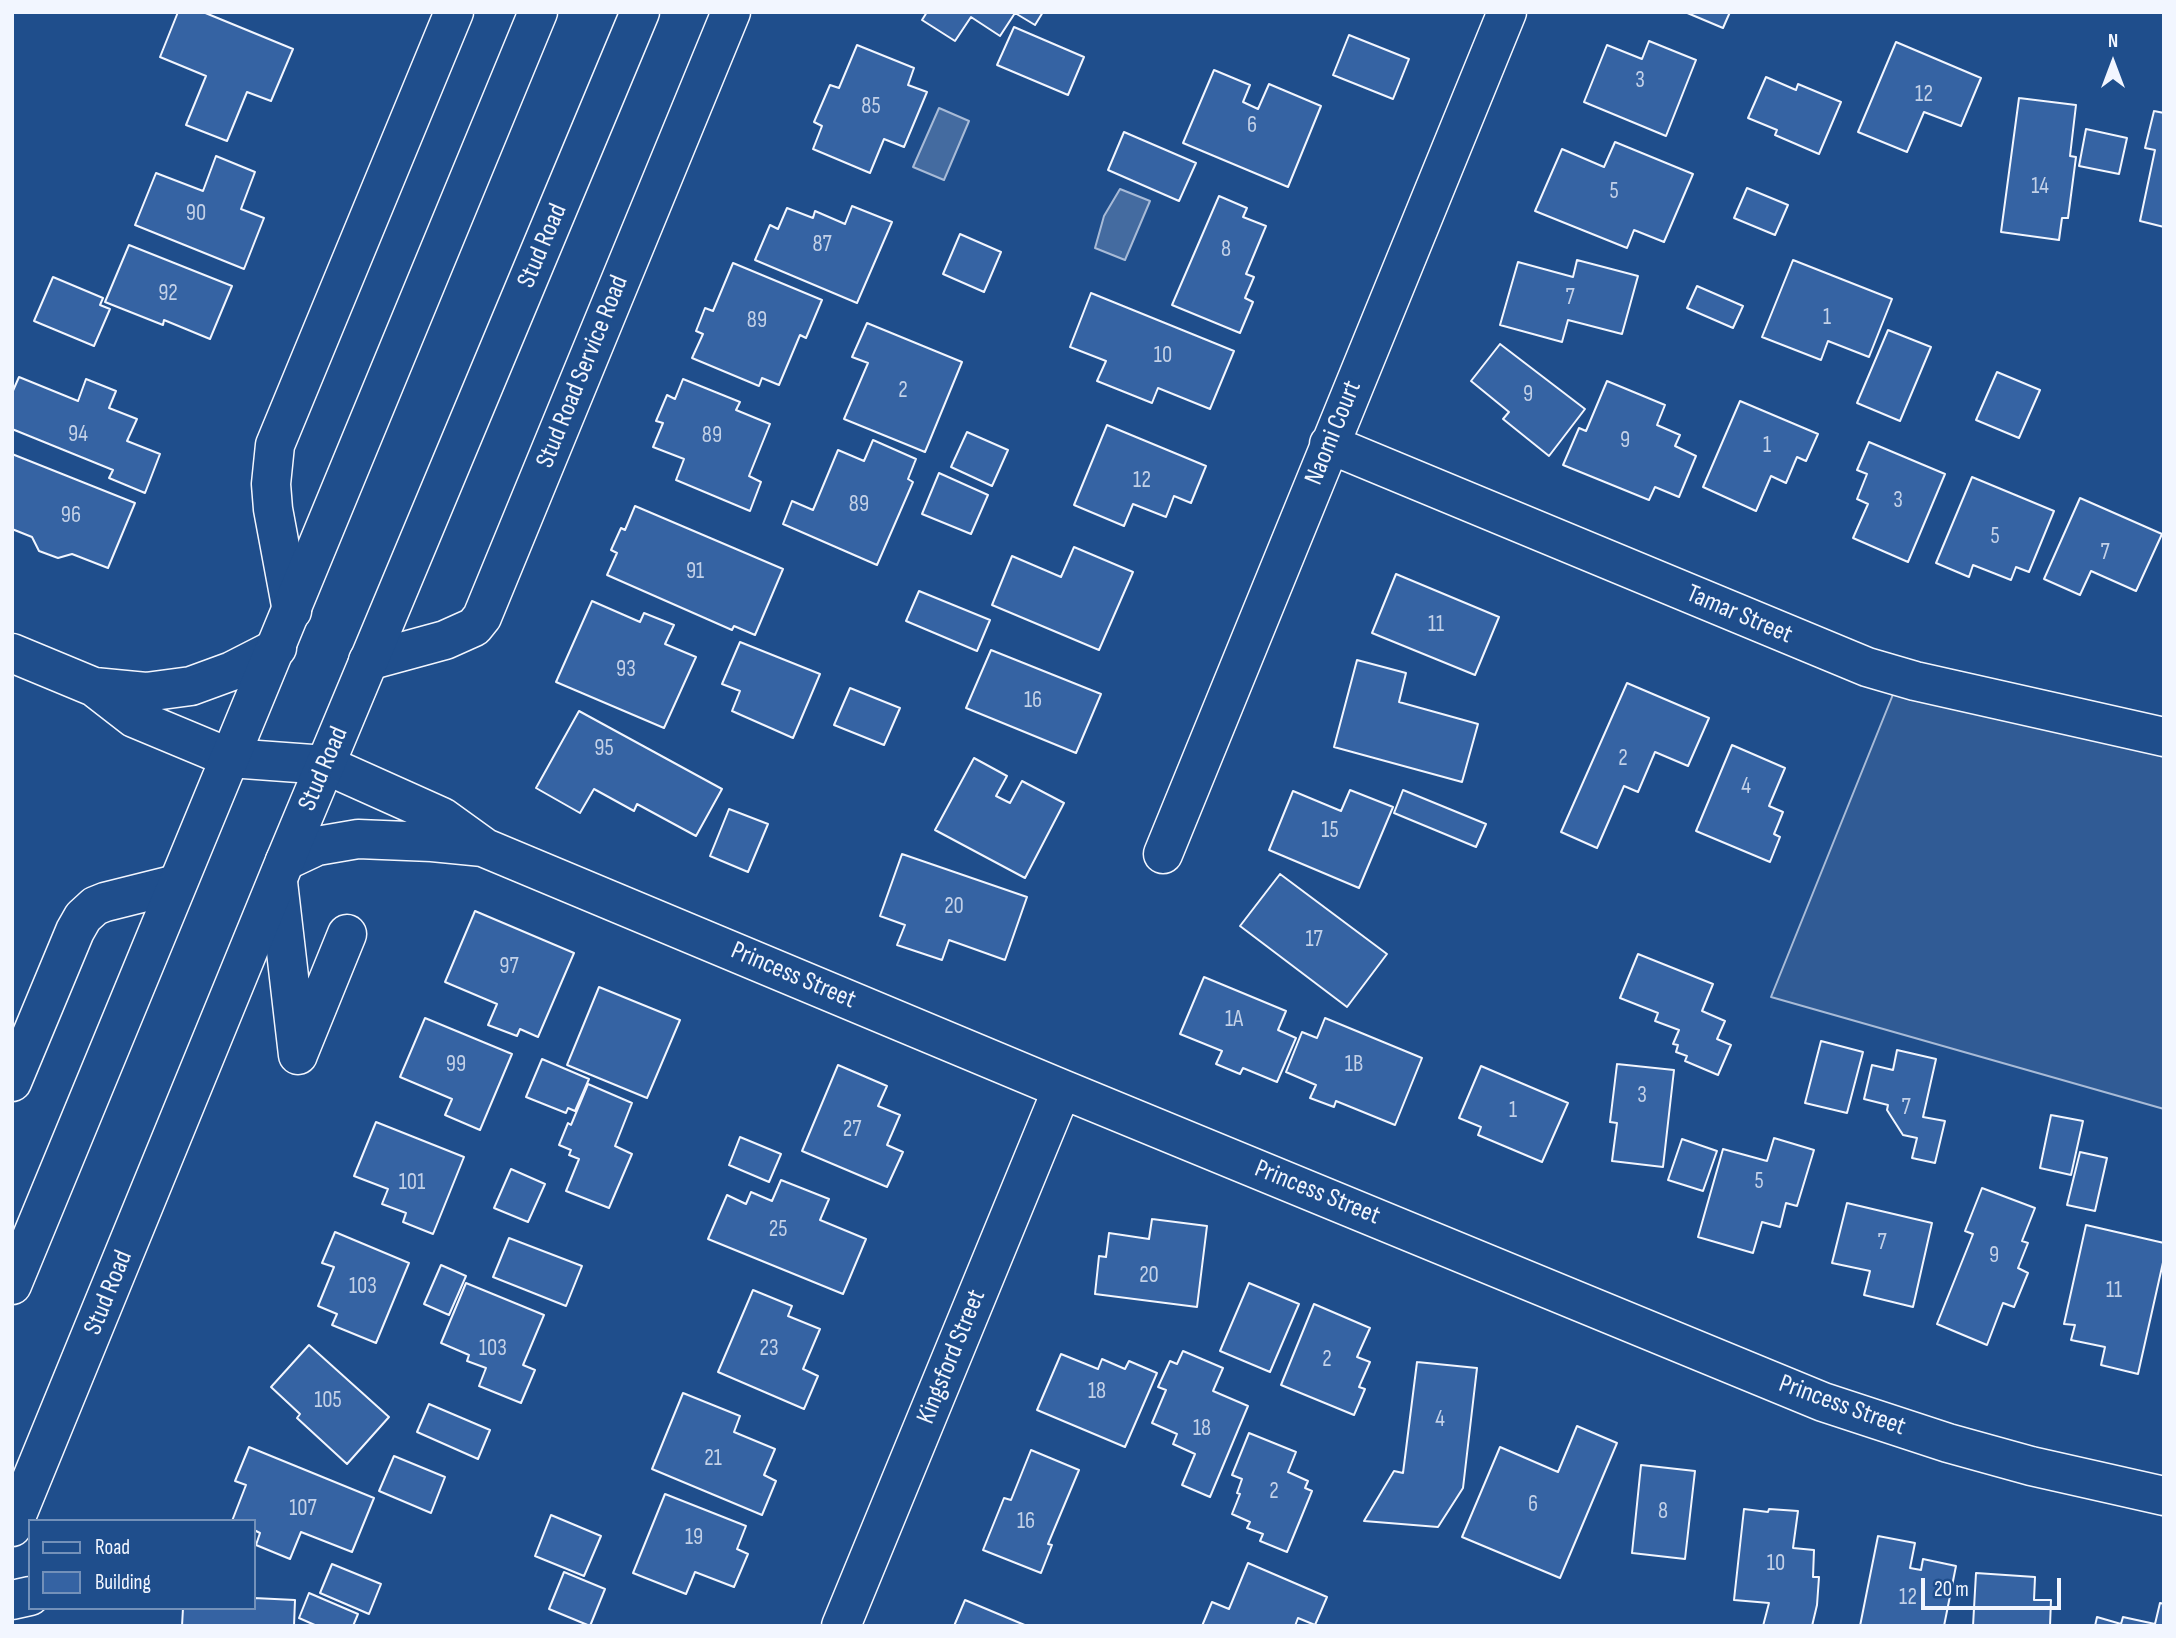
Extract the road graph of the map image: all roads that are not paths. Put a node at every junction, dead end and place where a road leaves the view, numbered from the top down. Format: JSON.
{"nodes":[{"id":1,"x":454,"y":12,"type":"edge"},
{"id":2,"x":538,"y":12,"type":"edge"},
{"id":3,"x":640,"y":12,"type":"edge"},
{"id":4,"x":731,"y":12,"type":"edge"},
{"id":5,"x":1507,"y":12,"type":"edge"},
{"id":6,"x":1329,"y":444,"type":"junction"},
{"id":7,"x":292,"y":611,"type":"junction"},
{"id":8,"x":277,"y":648,"type":"junction"},
{"id":9,"x":12,"y":653,"type":"edge"},
{"id":10,"x":368,"y":661,"type":"junction"},
{"id":11,"x":94,"y":687,"type":"junction"},
{"id":12,"x":2164,"y":737,"type":"edge"},
{"id":13,"x":230,"y":758,"type":"junction"},
{"id":14,"x":326,"y":765,"type":"junction"},
{"id":15,"x":485,"y":848,"type":"junction"},
{"id":16,"x":1163,"y":854,"type":"dead end"},
{"id":17,"x":282,"y":871,"type":"junction"},
{"id":18,"x":177,"y":884,"type":"junction"},
{"id":19,"x":347,"y":934,"type":"dead end"},
{"id":20,"x":12,"y":1082,"type":"edge"},
{"id":21,"x":1062,"y":1089,"type":"junction"},
{"id":22,"x":12,"y":1285,"type":"edge"},
{"id":23,"x":2164,"y":1496,"type":"edge"},
{"id":24,"x":12,"y":1527,"type":"edge"},
{"id":25,"x":841,"y":1626,"type":"edge"}],
"edges":[{"from":1,"to":7,"type":"street"},
{"from":2,"to":7,"type":"street"},
{"from":3,"to":10,"type":"street","name":"Stud Road"},
{"from":4,"to":10,"type":"street","name":"Stud Road Service Road"},
{"from":5,"to":6,"type":"street","name":"Naomi Court"},
{"from":6,"to":12,"type":"street","name":"Tamar Street"},
{"from":6,"to":16,"type":"street","name":"Naomi Court"},
{"from":7,"to":8,"type":"street"},
{"from":8,"to":11,"type":"street"},
{"from":8,"to":13,"type":"street"},
{"from":9,"to":11,"type":"street"},
{"from":10,"to":14,"type":"street","name":"Stud Road"},
{"from":11,"to":13,"type":"street","name":"Princess Street"},
{"from":13,"to":14,"type":"street","name":"Princess Street"},
{"from":13,"to":18,"type":"street"},
{"from":14,"to":15,"type":"street","name":"Princess Street"},
{"from":14,"to":17,"type":"street","name":"Stud Road"},
{"from":15,"to":17,"type":"street","name":"Princess Street"},
{"from":15,"to":21,"type":"street","name":"Princess Street"},
{"from":17,"to":19,"type":"street"},
{"from":17,"to":24,"type":"street","name":"Stud Road"},
{"from":18,"to":20,"type":"street"},
{"from":18,"to":22,"type":"street"},
{"from":21,"to":23,"type":"street","name":"Princess Street"},
{"from":21,"to":25,"type":"street","name":"Kingsford Street"}]}
